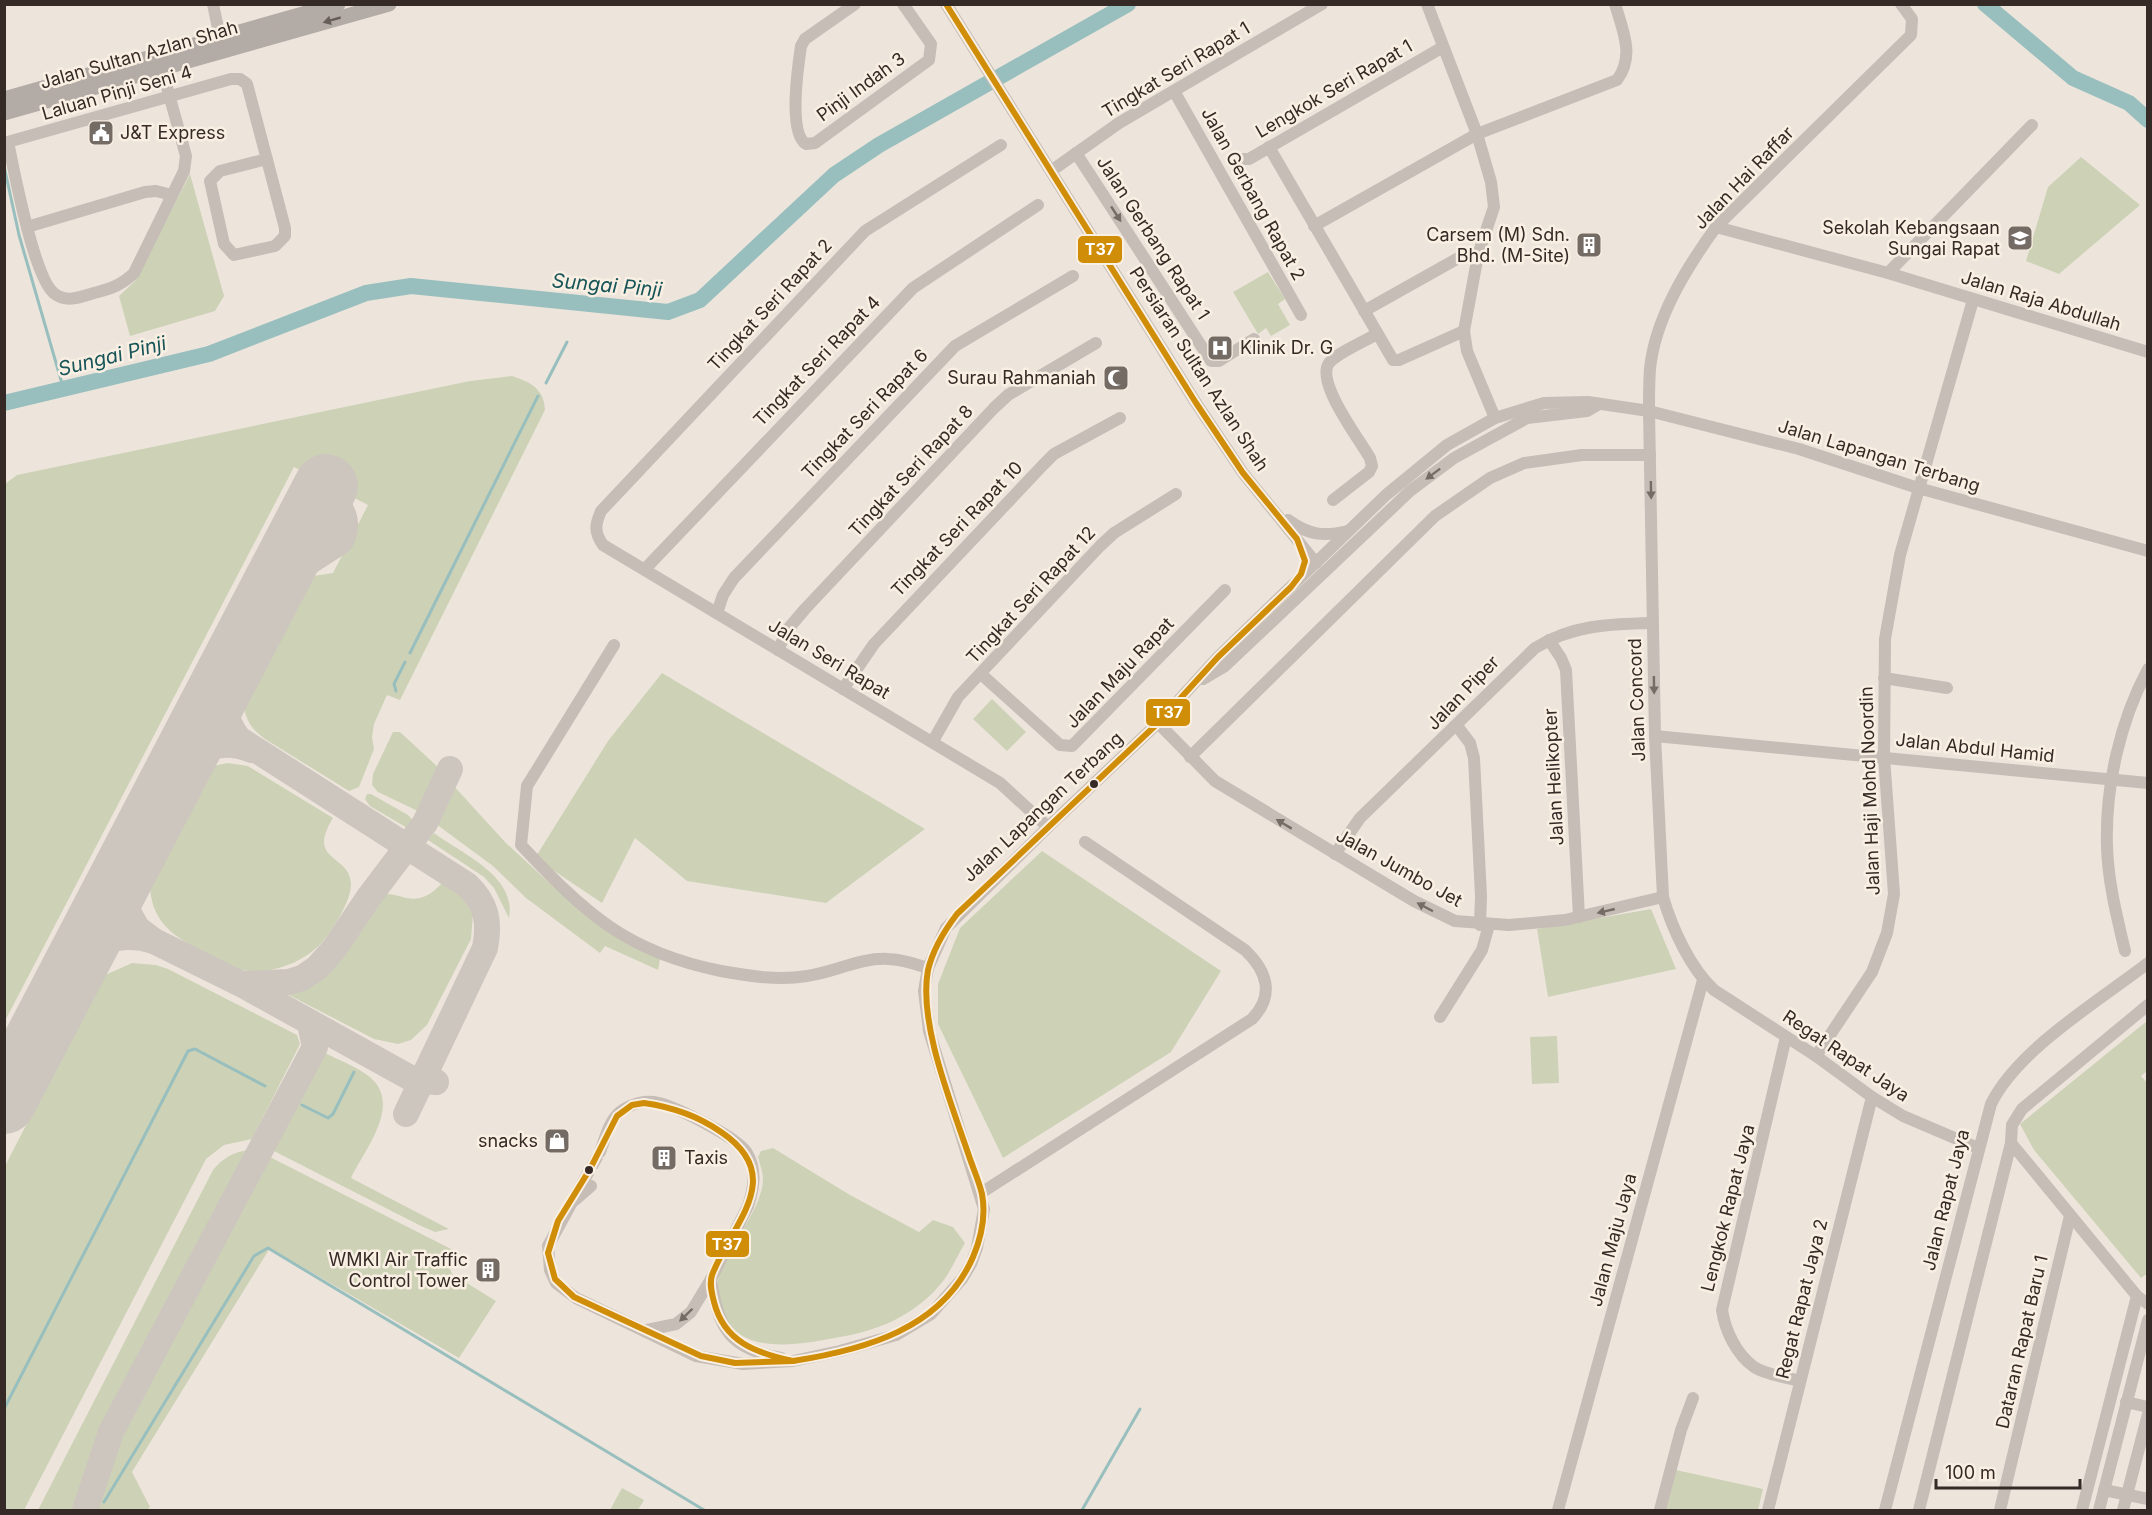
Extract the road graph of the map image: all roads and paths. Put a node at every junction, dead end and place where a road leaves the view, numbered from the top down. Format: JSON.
{"nodes":[{"id":1,"x":213,"y":4,"type":"edge"},
{"id":2,"x":338,"y":4,"type":"edge"},
{"id":3,"x":389,"y":4,"type":"edge"},
{"id":4,"x":855,"y":4,"type":"edge"},
{"id":5,"x":903,"y":4,"type":"edge"},
{"id":6,"x":1322,"y":4,"type":"edge"},
{"id":7,"x":1427,"y":4,"type":"edge"},
{"id":8,"x":1615,"y":4,"type":"edge"},
{"id":9,"x":1901,"y":4,"type":"edge"},
{"id":10,"x":950,"y":5,"type":"edge"},
{"id":11,"x":220,"y":38,"type":"junction"},
{"id":12,"x":1443,"y":47,"type":"junction"},
{"id":13,"x":162,"y":69,"type":"junction"},
{"id":14,"x":34,"y":91,"type":"junction"},
{"id":15,"x":1174,"y":91,"type":"junction"},
{"id":16,"x":169,"y":97,"type":"junction"},
{"id":17,"x":4,"y":99,"type":"edge"},
{"id":18,"x":4,"y":113,"type":"edge"},
{"id":19,"x":2032,"y":125,"type":"dead end"},
{"id":20,"x":1477,"y":134,"type":"junction"},
{"id":21,"x":6,"y":142,"type":"edge"},
{"id":22,"x":1001,"y":145,"type":"dead end"},
{"id":23,"x":1269,"y":147,"type":"junction"},
{"id":24,"x":1076,"y":153,"type":"junction"},
{"id":25,"x":267,"y":159,"type":"junction"},
{"id":26,"x":1241,"y":159,"type":"dead end"},
{"id":27,"x":1053,"y":169,"type":"junction"},
{"id":28,"x":172,"y":195,"type":"junction"},
{"id":29,"x":1038,"y":205,"type":"dead end"},
{"id":30,"x":1314,"y":226,"type":"junction"},
{"id":31,"x":27,"y":227,"type":"junction"},
{"id":32,"x":1716,"y":227,"type":"junction"},
{"id":33,"x":1478,"y":255,"type":"junction"},
{"id":34,"x":1888,"y":273,"type":"junction"},
{"id":35,"x":1072,"y":276,"type":"dead end"},
{"id":36,"x":1973,"y":300,"type":"junction"},
{"id":37,"x":1364,"y":312,"type":"junction"},
{"id":38,"x":1301,"y":315,"type":"dead end"},
{"id":39,"x":1464,"y":331,"type":"junction"},
{"id":40,"x":1377,"y":334,"type":"junction"},
{"id":41,"x":1254,"y":339,"type":"dead end"},
{"id":42,"x":1096,"y":343,"type":"dead end"},
{"id":43,"x":2148,"y":352,"type":"edge"},
{"id":44,"x":1599,"y":404,"type":"junction"},
{"id":45,"x":1649,"y":411,"type":"junction"},
{"id":46,"x":1120,"y":418,"type":"dead end"},
{"id":47,"x":1495,"y":418,"type":"junction"},
{"id":48,"x":1527,"y":418,"type":"junction"},
{"id":49,"x":1482,"y":441,"type":"junction"},
{"id":50,"x":1650,"y":455,"type":"junction"},
{"id":51,"x":1918,"y":488,"type":"junction"},
{"id":52,"x":1176,"y":494,"type":"dead end"},
{"id":53,"x":1333,"y":500,"type":"dead end"},
{"id":54,"x":1384,"y":516,"type":"junction"},
{"id":55,"x":1288,"y":520,"type":"junction"},
{"id":56,"x":595,"y":524,"type":"joint"},
{"id":57,"x":1348,"y":531,"type":"junction"},
{"id":58,"x":1297,"y":539,"type":"junction"},
{"id":59,"x":2148,"y":551,"type":"edge"},
{"id":60,"x":1319,"y":561,"type":"junction"},
{"id":61,"x":645,"y":569,"type":"junction"},
{"id":62,"x":1291,"y":587,"type":"junction"},
{"id":63,"x":1225,"y":590,"type":"dead end"},
{"id":64,"x":717,"y":613,"type":"junction"},
{"id":65,"x":1652,"y":622,"type":"junction"},
{"id":66,"x":1254,"y":639,"type":"junction"},
{"id":67,"x":1549,"y":640,"type":"junction"},
{"id":68,"x":614,"y":645,"type":"dead end"},
{"id":69,"x":778,"y":650,"type":"junction"},
{"id":70,"x":2148,"y":669,"type":"edge"},
{"id":71,"x":981,"y":674,"type":"junction"},
{"id":72,"x":1884,"y":678,"type":"junction"},
{"id":73,"x":1197,"y":683,"type":"junction"},
{"id":74,"x":1947,"y":688,"type":"dead end"},
{"id":75,"x":843,"y":689,"type":"junction"},
{"id":76,"x":1158,"y":723,"type":"junction"},
{"id":77,"x":1457,"y":726,"type":"junction"},
{"id":78,"x":1655,"y":736,"type":"junction"},
{"id":79,"x":933,"y":741,"type":"junction"},
{"id":80,"x":1190,"y":757,"type":"junction"},
{"id":81,"x":1884,"y":757,"type":"junction"},
{"id":82,"x":2113,"y":780,"type":"junction"},
{"id":83,"x":2148,"y":783,"type":"edge"},
{"id":84,"x":1048,"y":827,"type":"junction"},
{"id":85,"x":1085,"y":842,"type":"dead end"},
{"id":86,"x":1335,"y":854,"type":"junction"},
{"id":87,"x":1663,"y":897,"type":"junction"},
{"id":88,"x":1579,"y":917,"type":"junction"},
{"id":89,"x":1485,"y":925,"type":"junction"},
{"id":90,"x":2125,"y":951,"type":"dead end"},
{"id":91,"x":2148,"y":963,"type":"edge"},
{"id":92,"x":928,"y":968,"type":"junction"},
{"id":93,"x":1703,"y":980,"type":"junction"},
{"id":94,"x":2148,"y":1005,"type":"edge"},
{"id":95,"x":1440,"y":1017,"type":"dead end"},
{"id":96,"x":1786,"y":1037,"type":"junction"},
{"id":97,"x":1816,"y":1056,"type":"junction"},
{"id":98,"x":1872,"y":1097,"type":"junction"},
{"id":99,"x":2011,"y":1143,"type":"junction"},
{"id":100,"x":1978,"y":1148,"type":"junction"},
{"id":101,"x":603,"y":1150,"type":"tunnel mouth"},
{"id":102,"x":587,"y":1184,"type":"tunnel mouth"},
{"id":103,"x":981,"y":1193,"type":"junction"},
{"id":104,"x":2070,"y":1216,"type":"junction"},
{"id":105,"x":711,"y":1279,"type":"junction"},
{"id":106,"x":2137,"y":1296,"type":"junction"},
{"id":107,"x":2148,"y":1304,"type":"edge"},
{"id":108,"x":2148,"y":1320,"type":"edge"},
{"id":109,"x":646,"y":1330,"type":"junction"},
{"id":110,"x":793,"y":1360,"type":"junction"},
{"id":111,"x":1800,"y":1381,"type":"junction"},
{"id":112,"x":1693,"y":1398,"type":"dead end"},
{"id":113,"x":2126,"y":1402,"type":"junction"},
{"id":114,"x":2148,"y":1407,"type":"edge"},
{"id":115,"x":2148,"y":1414,"type":"edge"},
{"id":116,"x":2104,"y":1490,"type":"junction"},
{"id":117,"x":2127,"y":1493,"type":"junction"},
{"id":118,"x":2148,"y":1499,"type":"edge"},
{"id":119,"x":1558,"y":1510,"type":"edge"},
{"id":120,"x":1660,"y":1510,"type":"edge"},
{"id":121,"x":1768,"y":1510,"type":"edge"},
{"id":122,"x":1884,"y":1510,"type":"edge"},
{"id":123,"x":1919,"y":1510,"type":"edge"},
{"id":124,"x":2000,"y":1510,"type":"edge"},
{"id":125,"x":2082,"y":1510,"type":"edge"},
{"id":126,"x":2099,"y":1510,"type":"edge"},
{"id":127,"x":2123,"y":1510,"type":"edge"}],
"edges":[{"from":1,"to":11,"type":"street"},
{"from":2,"to":11,"type":"main road","name":"Jalan Sultan Azlan Shah"},
{"from":3,"to":13,"type":"main road","name":"Jalan Sultan Azlan Shah","one_way":true},
{"from":4,"to":5,"type":"street","name":"Pinji Indah 3"},
{"from":6,"to":15,"type":"street","name":"Tingkat Seri Rapat 1"},
{"from":7,"to":12,"type":"street"},
{"from":8,"to":20,"type":"street"},
{"from":9,"to":32,"type":"street","name":"Jalan Hai Raffar"},
{"from":10,"to":27,"type":"street","name":"Persiaran Sultan Azlan Shah"},
{"from":11,"to":14,"type":"main road","name":"Jalan Sultan Azlan Shah"},
{"from":12,"to":20,"type":"street"},
{"from":12,"to":23,"type":"street","name":"Lengkok Seri Rapat 1"},
{"from":13,"to":14,"type":"main road"},
{"from":13,"to":16,"type":"street"},
{"from":13,"to":18,"type":"main road","name":"Jalan Sultan Azlan Shah"},
{"from":14,"to":17,"type":"main road","name":"Jalan Sultan Azlan Shah"},
{"from":15,"to":24,"type":"street","name":"Tingkat Seri Rapat 1"},
{"from":15,"to":38,"type":"street","name":"Jalan Gerbang Rapat 2"},
{"from":16,"to":21,"type":"street","name":"Laluan Pinji Seni 4"},
{"from":16,"to":25,"type":"street","name":"Laluan Pinji Seni 4"},
{"from":16,"to":28,"type":"street"},
{"from":19,"to":34,"type":"street"},
{"from":20,"to":30,"type":"street"},
{"from":20,"to":33,"type":"street"},
{"from":21,"to":31,"type":"street"},
{"from":22,"to":56,"type":"street","name":"Tingkat Seri Rapat 2"},
{"from":23,"to":26,"type":"street","name":"Lengkok Seri Rapat 1"},
{"from":23,"to":30,"type":"street"},
{"from":24,"to":27,"type":"street","name":"Tingkat Seri Rapat 1"},
{"from":24,"to":41,"type":"street","name":"Jalan Gerbang Rapat 1","one_way":true},
{"from":25,"to":25,"type":"street"},
{"from":27,"to":55,"type":"street","name":"Persiaran Sultan Azlan Shah"},
{"from":27,"to":58,"type":"street","name":"Persiaran Sultan Azlan Shah"},
{"from":28,"to":31,"type":"street"},
{"from":28,"to":31,"type":"street"},
{"from":29,"to":61,"type":"street","name":"Tingkat Seri Rapat 4"},
{"from":30,"to":37,"type":"street"},
{"from":32,"to":34,"type":"street","name":"Jalan Raja Abdullah"},
{"from":32,"to":45,"type":"street","name":"Jalan Hai Raffar"},
{"from":33,"to":37,"type":"street"},
{"from":33,"to":39,"type":"street"},
{"from":34,"to":36,"type":"street","name":"Jalan Raja Abdullah"},
{"from":35,"to":64,"type":"street","name":"Tingkat Seri Rapat 6"},
{"from":36,"to":43,"type":"street","name":"Jalan Raja Abdullah"},
{"from":36,"to":51,"type":"street","name":"Jalan Haji Mohd Noordin"},
{"from":37,"to":40,"type":"street"},
{"from":39,"to":40,"type":"street"},
{"from":39,"to":47,"type":"street"},
{"from":40,"to":53,"type":"street"},
{"from":42,"to":69,"type":"street","name":"Tingkat Seri Rapat 8"},
{"from":44,"to":45,"type":"street","name":"Jalan Lapangan Terbang"},
{"from":44,"to":47,"type":"street","name":"Jalan Lapangan Terbang"},
{"from":44,"to":48,"type":"street","name":"Jalan Lapangan Terbang"},
{"from":45,"to":50,"type":"street","name":"Jalan Concord"},
{"from":45,"to":51,"type":"street","name":"Jalan Lapangan Terbang"},
{"from":46,"to":75,"type":"street","name":"Tingkat Seri Rapat 10"},
{"from":47,"to":48,"type":"street"},
{"from":47,"to":49,"type":"street"},
{"from":47,"to":57,"type":"street","name":"Jalan Lapangan Terbang"},
{"from":48,"to":49,"type":"street","name":"Jalan Lapangan Terbang"},
{"from":49,"to":54,"type":"street","name":"Jalan Lapangan Terbang","one_way":true},
{"from":50,"to":65,"type":"street","name":"Jalan Concord","one_way":true},
{"from":50,"to":80,"type":"street"},
{"from":51,"to":59,"type":"street","name":"Jalan Lapangan Terbang"},
{"from":51,"to":72,"type":"street","name":"Jalan Haji Mohd Noordin"},
{"from":52,"to":71,"type":"street","name":"Tingkat Seri Rapat 12"},
{"from":54,"to":60,"type":"street"},
{"from":54,"to":66,"type":"street","name":"Jalan Lapangan Terbang"},
{"from":55,"to":57,"type":"street"},
{"from":55,"to":60,"type":"street","name":"Persiaran Sultan Azlan Shah"},
{"from":56,"to":61,"type":"street","name":"Jalan Seri Rapat"},
{"from":57,"to":60,"type":"street","name":"Jalan Lapangan Terbang"},
{"from":58,"to":60,"type":"street","name":"Persiaran Sultan Azlan Shah"},
{"from":58,"to":62,"type":"street"},
{"from":60,"to":62,"type":"street","name":"Jalan Lapangan Terbang"},
{"from":60,"to":66,"type":"street"},
{"from":61,"to":64,"type":"street","name":"Jalan Seri Rapat"},
{"from":62,"to":73,"type":"street","name":"Jalan Lapangan Terbang"},
{"from":63,"to":71,"type":"street","name":"Jalan Maju Rapat"},
{"from":64,"to":69,"type":"street","name":"Jalan Seri Rapat"},
{"from":65,"to":67,"type":"street","name":"Jalan Piper"},
{"from":65,"to":78,"type":"street","name":"Jalan Concord","one_way":true},
{"from":66,"to":73,"type":"street","name":"Jalan Lapangan Terbang"},
{"from":67,"to":77,"type":"street","name":"Jalan Piper"},
{"from":67,"to":88,"type":"street","name":"Jalan Helikopter"},
{"from":68,"to":92,"type":"street"},
{"from":69,"to":75,"type":"street","name":"Jalan Seri Rapat"},
{"from":70,"to":82,"type":"street"},
{"from":71,"to":79,"type":"street","name":"Tingkat Seri Rapat 12"},
{"from":72,"to":74,"type":"street"},
{"from":72,"to":81,"type":"street","name":"Jalan Haji Mohd Noordin"},
{"from":73,"to":76,"type":"street","name":"Jalan Lapangan Terbang"},
{"from":75,"to":79,"type":"street","name":"Jalan Seri Rapat"},
{"from":76,"to":80,"type":"street","name":"Jalan Jumbo Jet"},
{"from":76,"to":84,"type":"street","name":"Jalan Lapangan Terbang"},
{"from":77,"to":86,"type":"street","name":"Jalan Piper"},
{"from":77,"to":89,"type":"street"},
{"from":78,"to":81,"type":"street","name":"Jalan Abdul Hamid"},
{"from":78,"to":87,"type":"street","name":"Jalan Concord"},
{"from":79,"to":84,"type":"street","name":"Jalan Seri Rapat"},
{"from":86,"to":80,"type":"street","name":"Jalan Jumbo Jet","one_way":true},
{"from":81,"to":82,"type":"street","name":"Jalan Abdul Hamid"},
{"from":81,"to":97,"type":"street","name":"Jalan Haji Mohd Noordin"},
{"from":82,"to":83,"type":"street","name":"Jalan Abdul Hamid"},
{"from":82,"to":90,"type":"street"},
{"from":84,"to":92,"type":"street","name":"Jalan Lapangan Terbang"},
{"from":85,"to":103,"type":"street"},
{"from":89,"to":86,"type":"street","name":"Jalan Jumbo Jet","one_way":true},
{"from":87,"to":88,"type":"street","name":"Jalan Jumbo Jet","one_way":true},
{"from":87,"to":93,"type":"street","name":"Jalan Concord"},
{"from":88,"to":89,"type":"street","name":"Jalan Jumbo Jet"},
{"from":89,"to":95,"type":"street"},
{"from":91,"to":100,"type":"street","name":"Jalan Rapat Jaya"},
{"from":92,"to":103,"type":"street","name":"Jalan Lapangan Terbang"},
{"from":93,"to":96,"type":"street","name":"Regat Rapat Jaya"},
{"from":93,"to":119,"type":"street","name":"Jalan Maju Jaya"},
{"from":94,"to":99,"type":"street"},
{"from":96,"to":97,"type":"street","name":"Regat Rapat Jaya"},
{"from":96,"to":111,"type":"street","name":"Lengkok Rapat Jaya"},
{"from":97,"to":98,"type":"street","name":"Regat Rapat Jaya"},
{"from":98,"to":100,"type":"street","name":"Regat Rapat Jaya"},
{"from":98,"to":111,"type":"street","name":"Regat Rapat Jaya 2"},
{"from":99,"to":104,"type":"street"},
{"from":99,"to":123,"type":"street"},
{"from":100,"to":122,"type":"street","name":"Jalan Rapat Jaya"},
{"from":101,"to":105,"type":"street"},
{"from":102,"to":109,"type":"street","name":"Jalan Lapangan Terbang"},
{"from":103,"to":110,"type":"street","name":"Jalan Lapangan Terbang"},
{"from":104,"to":106,"type":"street"},
{"from":104,"to":124,"type":"street","name":"Dataran Rapat Baru 1"},
{"from":105,"to":109,"type":"street","one_way":true},
{"from":105,"to":110,"type":"street","name":"Jalan Lapangan Terbang"},
{"from":106,"to":107,"type":"street"},
{"from":106,"to":125,"type":"street"},
{"from":108,"to":113,"type":"street"},
{"from":109,"to":110,"type":"street","name":"Jalan Lapangan Terbang"},
{"from":111,"to":121,"type":"street","name":"Regat Rapat Jaya 2"},
{"from":112,"to":120,"type":"street"},
{"from":113,"to":114,"type":"street"},
{"from":113,"to":116,"type":"street"},
{"from":115,"to":117,"type":"street"},
{"from":116,"to":117,"type":"street"},
{"from":116,"to":126,"type":"street"},
{"from":117,"to":118,"type":"street"},
{"from":117,"to":127,"type":"street"}]}
